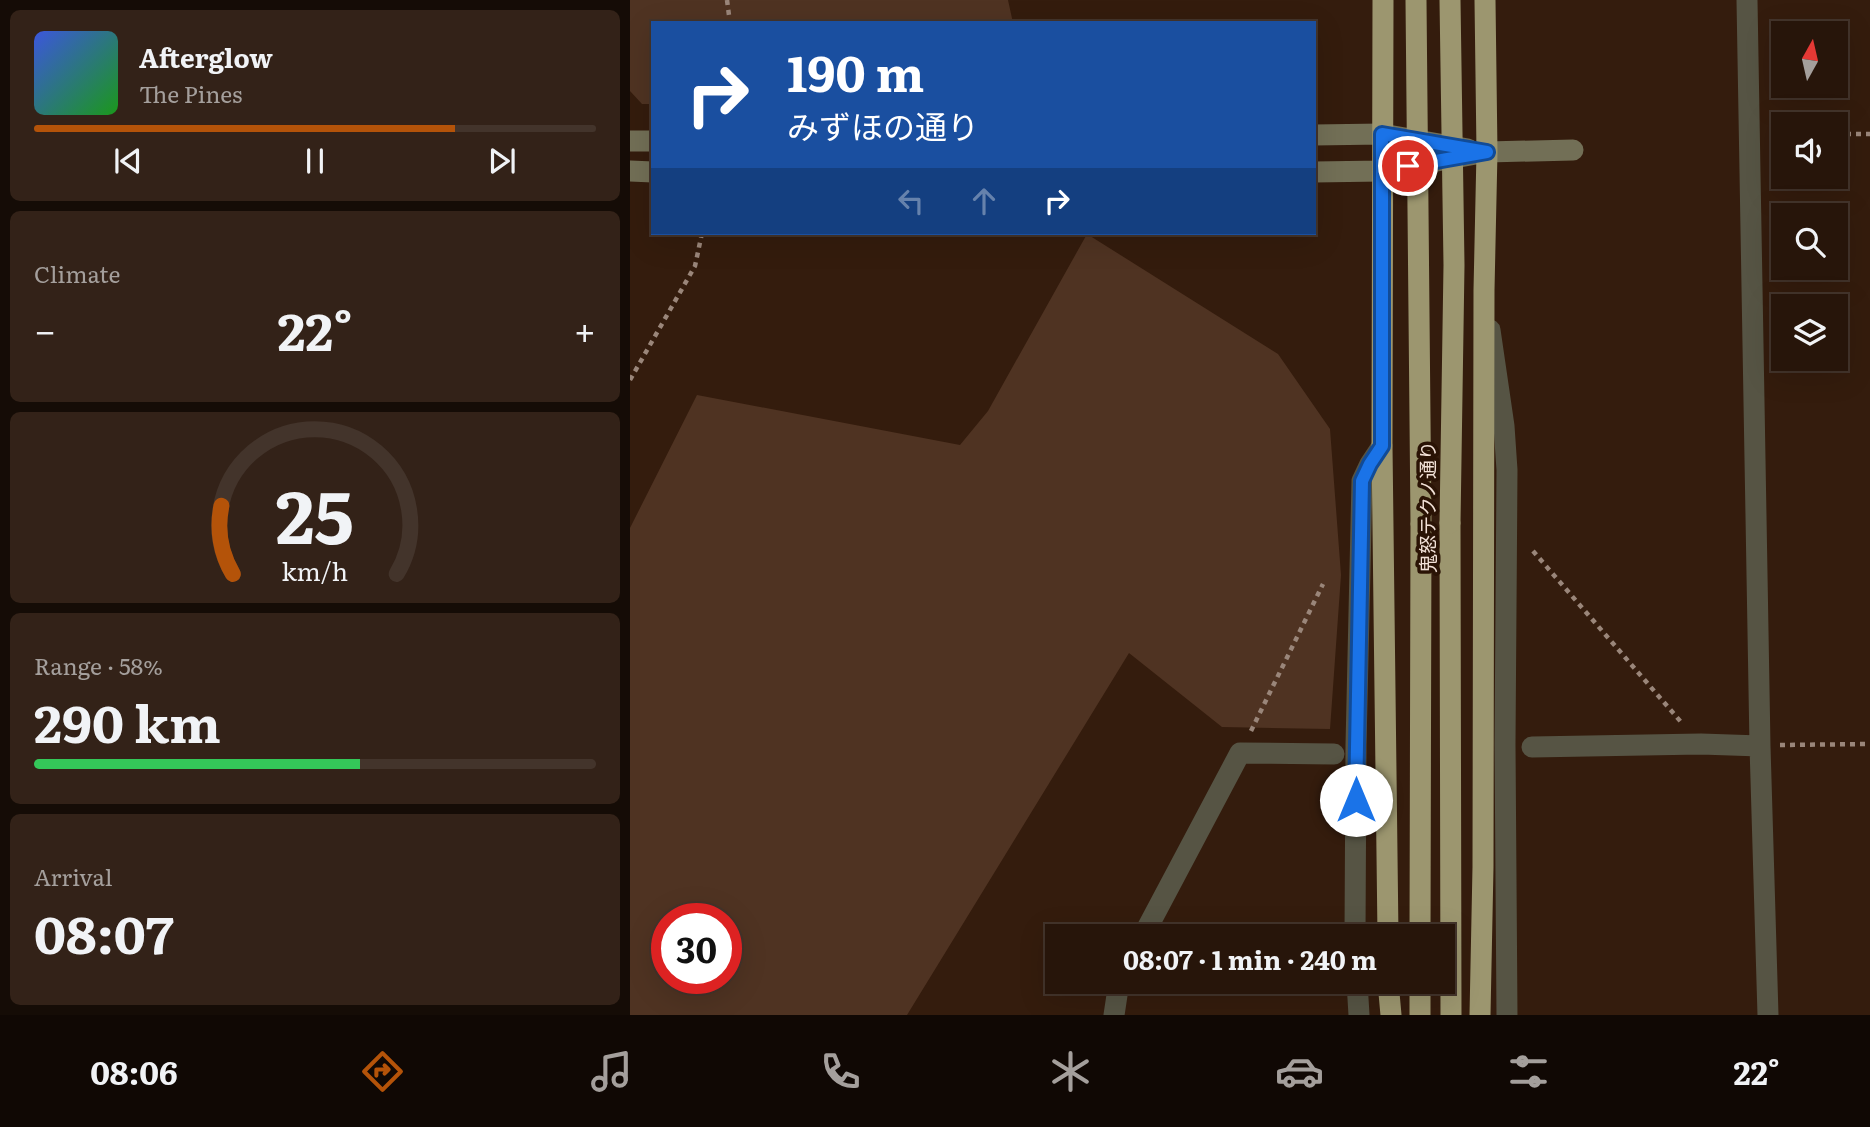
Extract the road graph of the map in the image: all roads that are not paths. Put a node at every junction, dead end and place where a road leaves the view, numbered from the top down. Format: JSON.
{"nodes":[{"id":1,"x":1382,"y":0,"type":"edge"},
{"id":2,"x":1416,"y":0,"type":"edge"},
{"id":3,"x":1450,"y":0,"type":"edge"},
{"id":4,"x":1485,"y":0,"type":"edge"},
{"id":5,"x":1747,"y":0,"type":"edge"},
{"id":6,"x":1382,"y":134,"type":"junction"},
{"id":7,"x":1316,"y":135,"type":"edge"},
{"id":8,"x":630,"y":141,"type":"edge"},
{"id":9,"x":651,"y":141,"type":"edge"},
{"id":10,"x":1573,"y":150,"type":"dead end"},
{"id":11,"x":1487,"y":152,"type":"junction"},
{"id":12,"x":630,"y":171,"type":"edge"},
{"id":13,"x":1382,"y":171,"type":"junction"},
{"id":14,"x":651,"y":172,"type":"edge"},
{"id":15,"x":1316,"y":172,"type":"edge"},
{"id":16,"x":1484,"y":290,"type":"junction"},
{"id":17,"x":1382,"y":446,"type":"junction"},
{"id":18,"x":1760,"y":746,"type":"junction"},
{"id":19,"x":1532,"y":747,"type":"dead end"},
{"id":20,"x":1334,"y":754,"type":"dead end"},
{"id":21,"x":1149,"y":924,"type":"edge"},
{"id":22,"x":1355,"y":924,"type":"edge"},
{"id":23,"x":1388,"y":924,"type":"edge"},
{"id":24,"x":1420,"y":924,"type":"edge"},
{"id":25,"x":1117,"y":994,"type":"edge"},
{"id":26,"x":1358,"y":994,"type":"edge"},
{"id":27,"x":1389,"y":994,"type":"edge"},
{"id":28,"x":1420,"y":994,"type":"edge"},
{"id":29,"x":1114,"y":1015,"type":"edge"},
{"id":30,"x":1359,"y":1015,"type":"edge"},
{"id":31,"x":1391,"y":1015,"type":"edge"},
{"id":32,"x":1420,"y":1015,"type":"edge"},
{"id":33,"x":1451,"y":1015,"type":"edge"},
{"id":34,"x":1480,"y":1015,"type":"edge"},
{"id":35,"x":1507,"y":1015,"type":"edge"},
{"id":36,"x":1768,"y":1015,"type":"edge"}],
"edges":[{"from":1,"to":6,"type":"highway"},
{"from":2,"to":24,"type":"highway","name":"鬼怒テクノ通り","bridge":true},
{"from":3,"to":33,"type":"highway","name":"鬼怒テクノ通り","bridge":true},
{"from":4,"to":11,"type":"highway"},
{"from":5,"to":18,"type":"street"},
{"from":6,"to":7,"type":"street"},
{"from":6,"to":11,"type":"street"},
{"from":6,"to":13,"type":"highway"},
{"from":8,"to":9,"type":"street"},
{"from":10,"to":11,"type":"street"},
{"from":11,"to":13,"type":"street"},
{"from":11,"to":16,"type":"highway"},
{"from":12,"to":14,"type":"street"},
{"from":13,"to":15,"type":"street"},
{"from":13,"to":17,"type":"highway"},
{"from":16,"to":34,"type":"highway"},
{"from":16,"to":35,"type":"street"},
{"from":17,"to":22,"type":"street"},
{"from":17,"to":23,"type":"highway"},
{"from":18,"to":19,"type":"street"},
{"from":18,"to":36,"type":"street"},
{"from":20,"to":21,"type":"street"},
{"from":25,"to":29,"type":"street"},
{"from":26,"to":30,"type":"street"},
{"from":27,"to":31,"type":"highway"},
{"from":28,"to":32,"type":"highway"}]}
